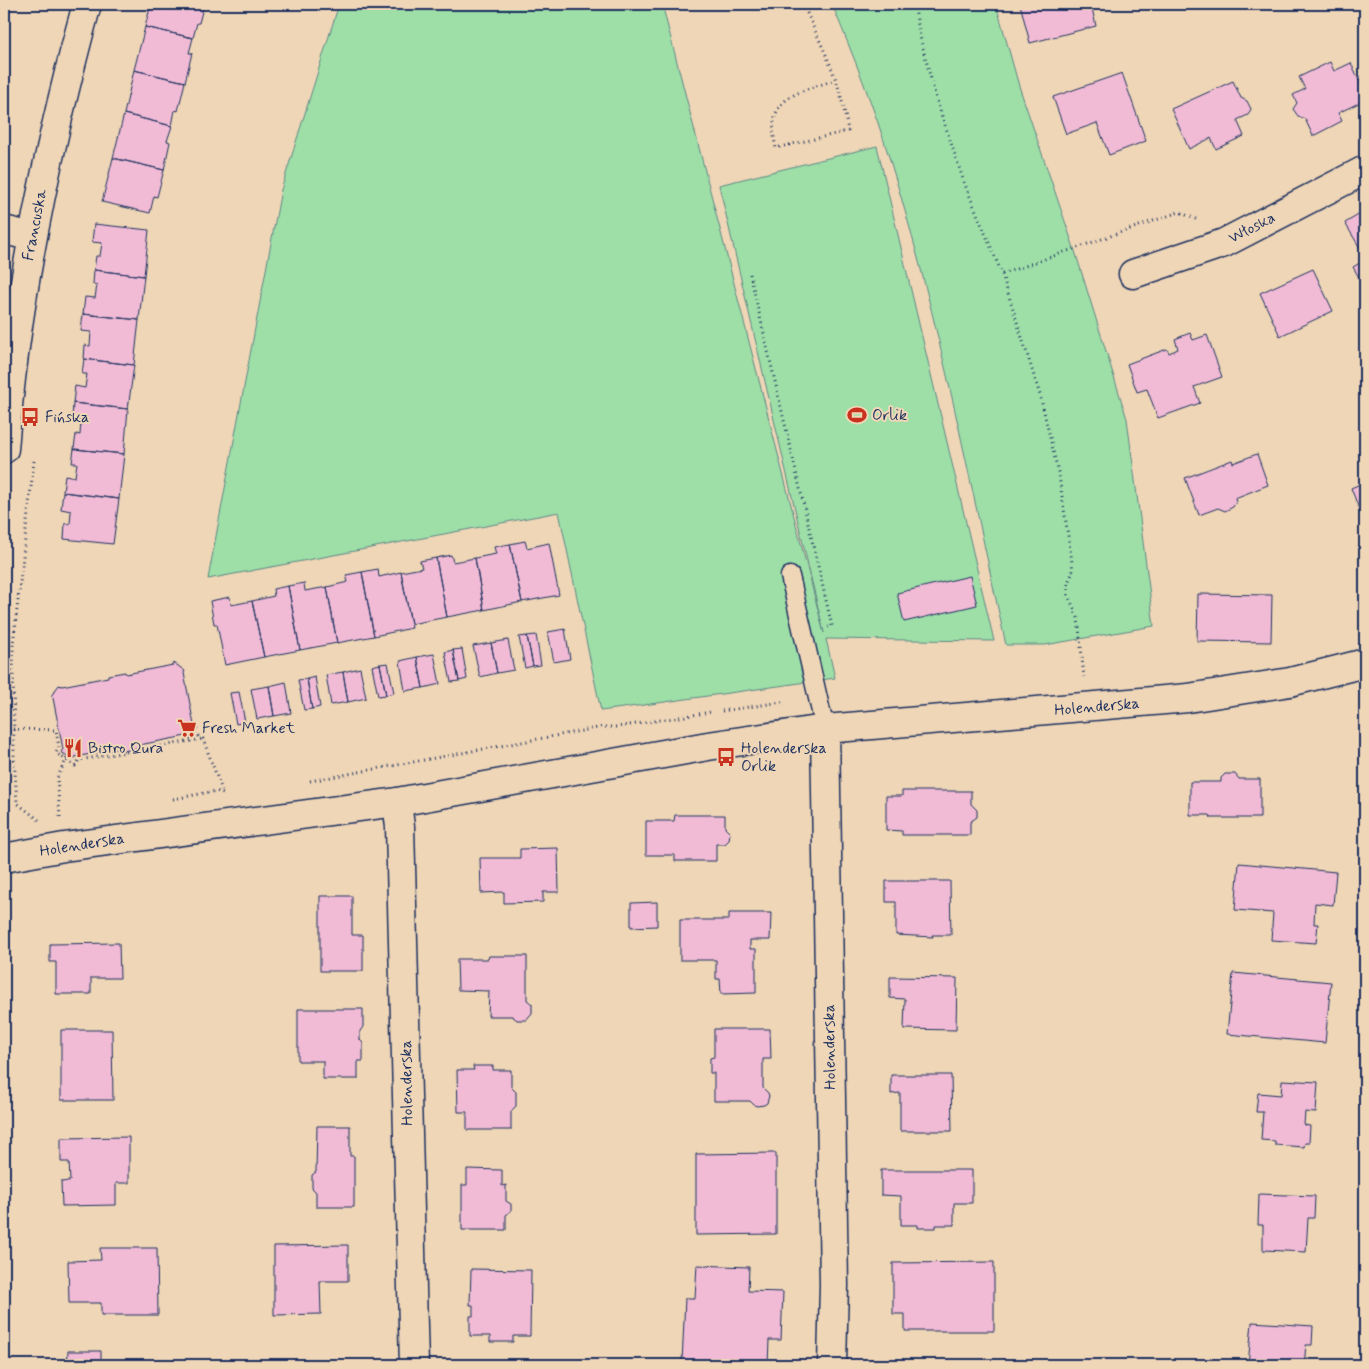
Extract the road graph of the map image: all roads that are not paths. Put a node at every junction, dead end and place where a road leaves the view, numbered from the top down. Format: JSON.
{"nodes":[{"id":1,"x":88,"y":4,"type":"edge"},
{"id":2,"x":1365,"y":170,"type":"edge"},
{"id":3,"x":4,"y":230,"type":"edge"},
{"id":4,"x":33,"y":237,"type":"junction"},
{"id":5,"x":1134,"y":274,"type":"dead end"},
{"id":6,"x":4,"y":449,"type":"edge"},
{"id":7,"x":790,"y":576,"type":"dead end"},
{"id":8,"x":1365,"y":662,"type":"edge"},
{"id":9,"x":825,"y":729,"type":"junction"},
{"id":10,"x":397,"y":802,"type":"junction"},
{"id":11,"x":4,"y":858,"type":"edge"},
{"id":12,"x":414,"y":1365,"type":"edge"},
{"id":13,"x":832,"y":1365,"type":"edge"}],
"edges":[{"from":1,"to":4,"type":"street","name":"Francuska"},
{"from":2,"to":5,"type":"street","name":"Włoska"},
{"from":3,"to":4,"type":"street"},
{"from":4,"to":6,"type":"street","name":"Francuska"},
{"from":7,"to":9,"type":"lane"},
{"from":8,"to":9,"type":"street","name":"Holenderska"},
{"from":9,"to":10,"type":"street","name":"Holenderska"},
{"from":9,"to":13,"type":"street","name":"Holenderska"},
{"from":10,"to":11,"type":"street","name":"Holenderska"},
{"from":10,"to":12,"type":"street","name":"Holenderska"}]}
